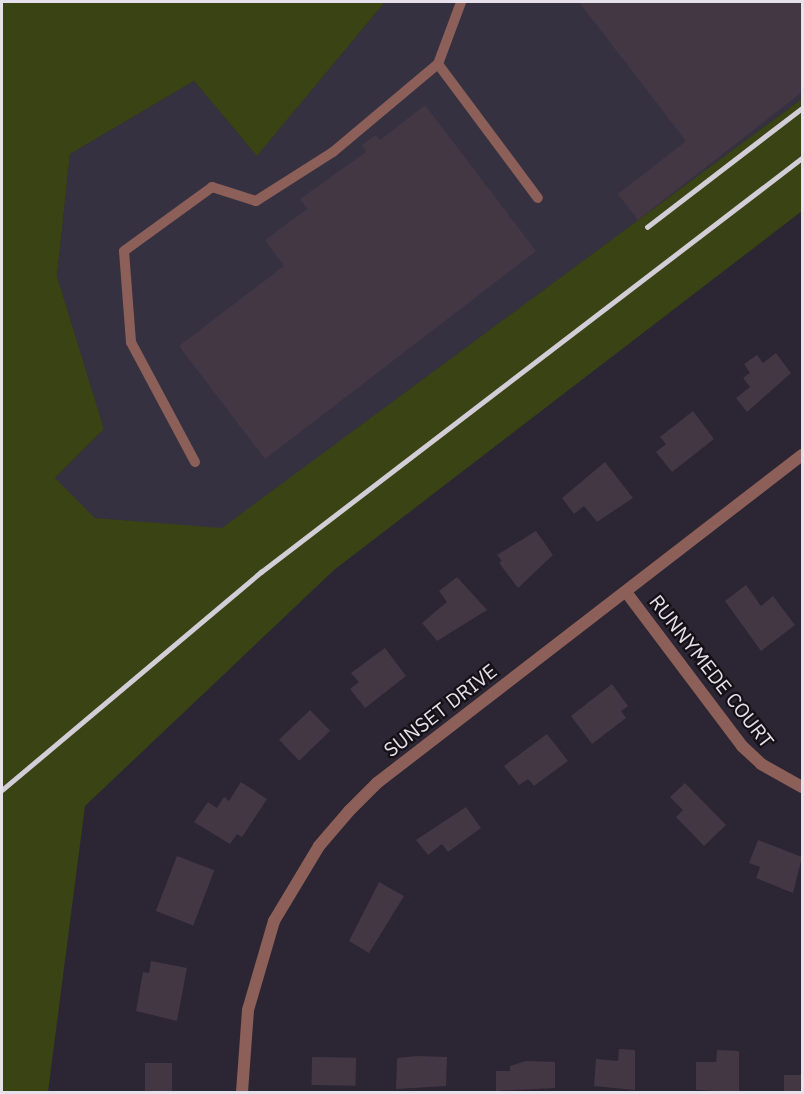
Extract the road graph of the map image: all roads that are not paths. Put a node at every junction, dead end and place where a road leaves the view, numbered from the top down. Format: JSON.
{"nodes":[{"id":1,"x":461,"y":2,"type":"edge"},
{"id":2,"x":438,"y":64,"type":"junction"},
{"id":3,"x":538,"y":198,"type":"dead end"},
{"id":4,"x":802,"y":455,"type":"edge"},
{"id":5,"x":195,"y":462,"type":"dead end"},
{"id":6,"x":626,"y":592,"type":"junction"},
{"id":7,"x":802,"y":787,"type":"edge"},
{"id":8,"x":242,"y":1092,"type":"edge"}],
"edges":[{"from":1,"to":2,"type":"lane"},
{"from":2,"to":3,"type":"lane"},
{"from":2,"to":5,"type":"lane"},
{"from":4,"to":6,"type":"street","name":"SUNSET DRIVE"},
{"from":6,"to":7,"type":"street","name":"RUNNYMEDE COURT"},
{"from":6,"to":8,"type":"street","name":"SUNSET DRIVE"}]}
